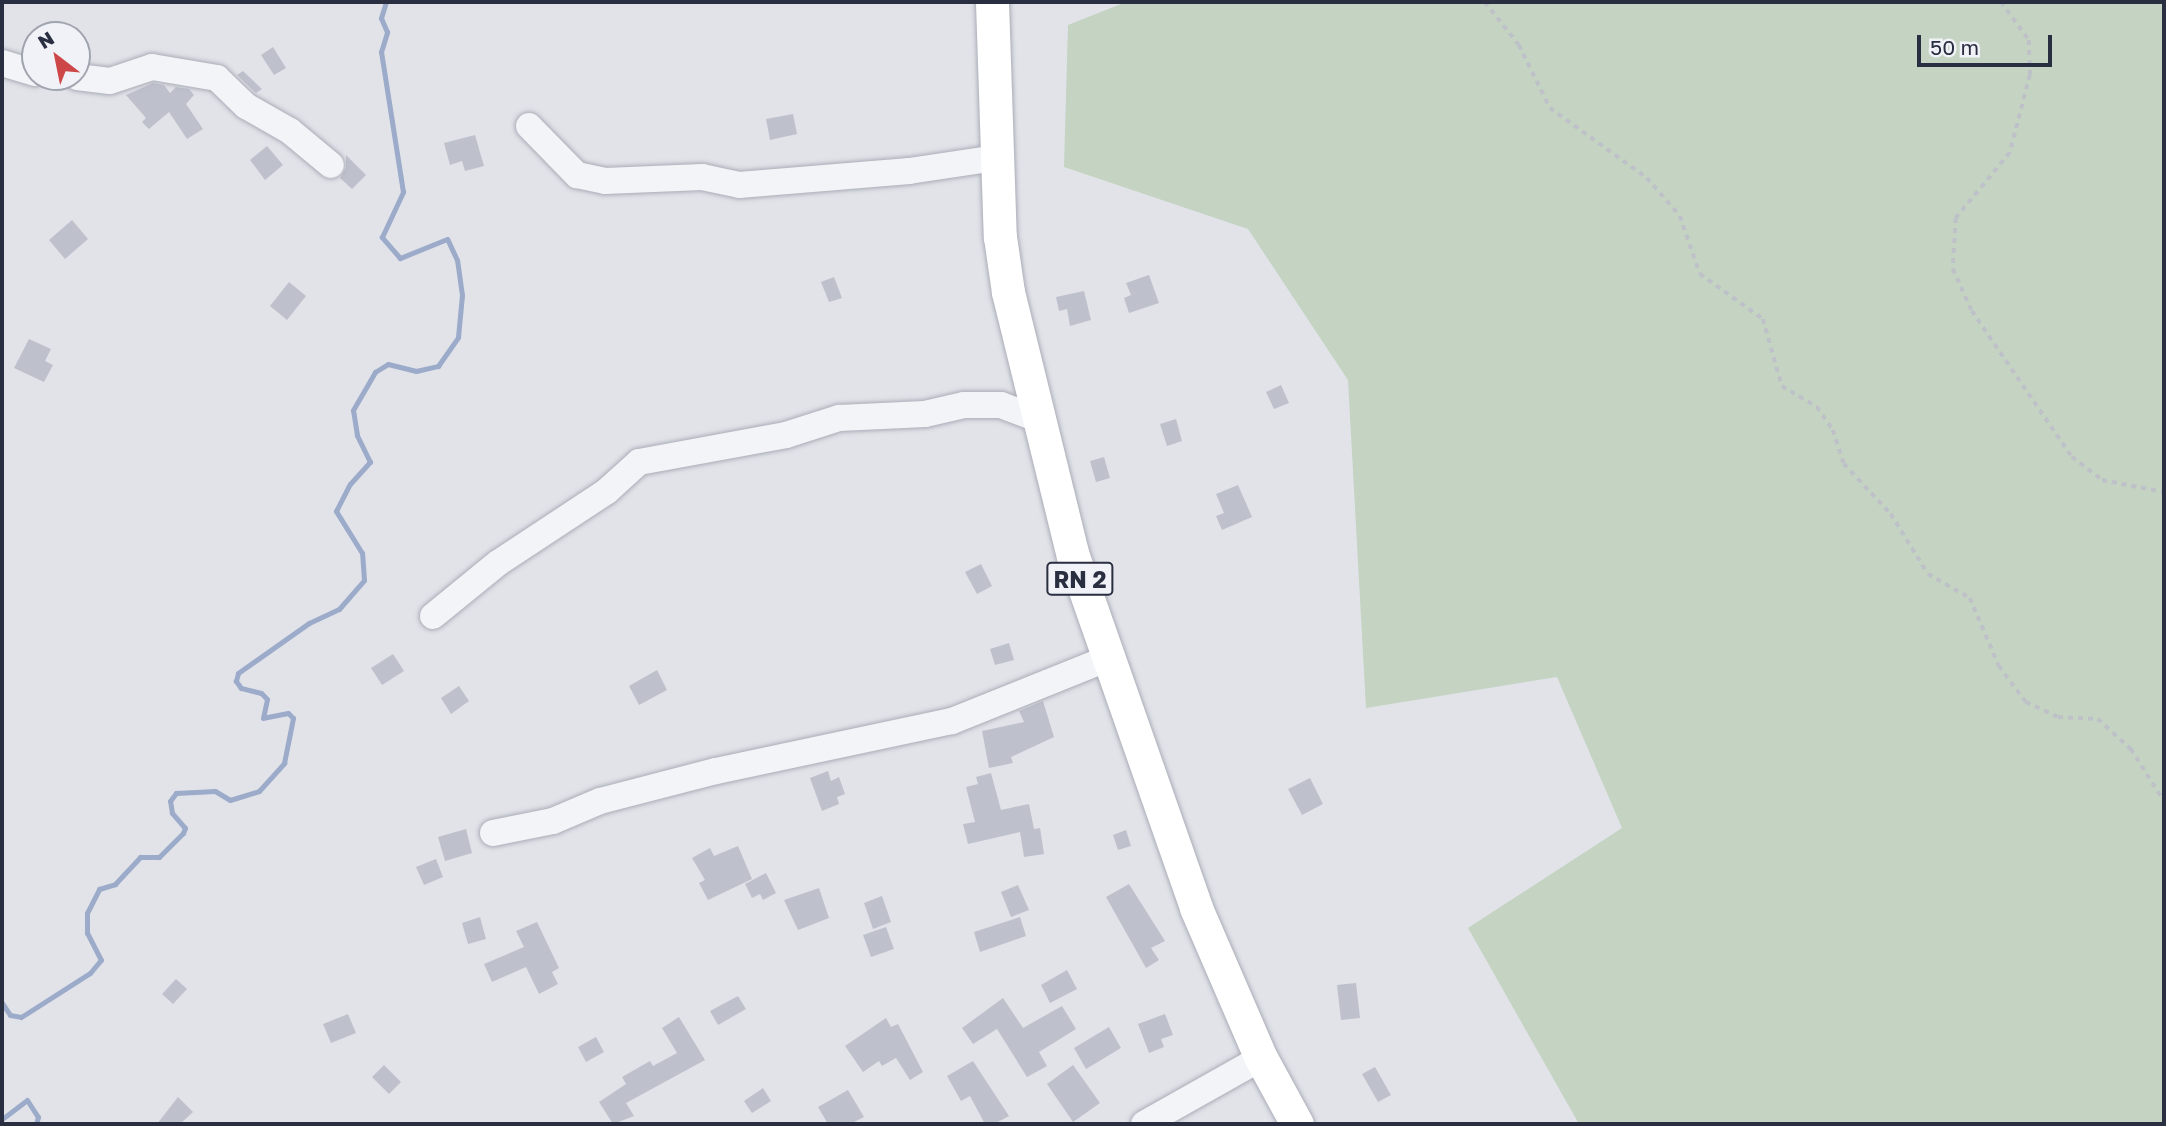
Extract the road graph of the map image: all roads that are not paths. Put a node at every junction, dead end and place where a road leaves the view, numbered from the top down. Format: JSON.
{"nodes":[{"id":1,"x":992,"y":2,"type":"edge"},
{"id":2,"x":2,"y":63,"type":"edge"},
{"id":3,"x":21,"y":69,"type":"edge"},
{"id":4,"x":91,"y":79,"type":"edge"},
{"id":5,"x":529,"y":126,"type":"dead end"},
{"id":6,"x":996,"y":158,"type":"junction"},
{"id":7,"x":331,"y":165,"type":"dead end"},
{"id":8,"x":1037,"y":419,"type":"junction"},
{"id":9,"x":433,"y":616,"type":"dead end"},
{"id":10,"x":1106,"y":659,"type":"junction"},
{"id":11,"x":493,"y":832,"type":"dead end"},
{"id":12,"x":1261,"y":1058,"type":"junction"},
{"id":13,"x":1144,"y":1124,"type":"edge"},
{"id":14,"x":1297,"y":1124,"type":"edge"}],
"edges":[{"from":1,"to":6,"type":"main road","number":"RN 2"},
{"from":2,"to":3,"type":"street"},
{"from":4,"to":7,"type":"street"},
{"from":5,"to":6,"type":"street"},
{"from":6,"to":8,"type":"main road","number":"RN 2"},
{"from":8,"to":9,"type":"street"},
{"from":8,"to":10,"type":"main road","number":"RN 2"},
{"from":10,"to":11,"type":"street"},
{"from":10,"to":12,"type":"main road","number":"RN 2"},
{"from":12,"to":13,"type":"street"},
{"from":12,"to":14,"type":"main road","number":"RN 2"}]}
